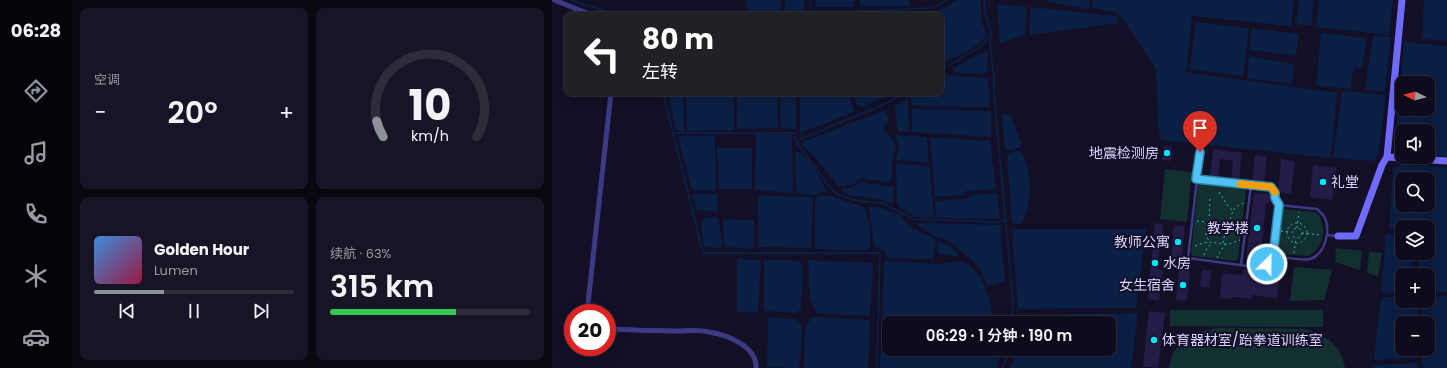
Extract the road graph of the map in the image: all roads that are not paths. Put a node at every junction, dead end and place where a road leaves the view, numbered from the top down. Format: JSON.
{"nodes":[{"id":1,"x":554,"y":0,"type":"edge"},
{"id":2,"x":1402,"y":0,"type":"edge"},
{"id":3,"x":584,"y":12,"type":"edge"},
{"id":4,"x":611,"y":96,"type":"edge"},
{"id":5,"x":1200,"y":152,"type":"dead end"},
{"id":6,"x":1387,"y":157,"type":"junction"},
{"id":7,"x":1447,"y":161,"type":"edge"},
{"id":8,"x":1196,"y":179,"type":"junction"},
{"id":9,"x":1250,"y":185,"type":"junction"},
{"id":10,"x":1279,"y":205,"type":"junction"},
{"id":11,"x":1327,"y":235,"type":"junction"},
{"id":12,"x":1338,"y":236,"type":"joint"},
{"id":13,"x":1273,"y":256,"type":"junction"},
{"id":14,"x":1241,"y":265,"type":"junction"},
{"id":15,"x":588,"y":304,"type":"edge"},
{"id":16,"x":616,"y":330,"type":"edge"},
{"id":17,"x":756,"y":368,"type":"edge"}],
"edges":[{"from":1,"to":3,"type":"street"},
{"from":2,"to":6,"type":"street"},
{"from":4,"to":15,"type":"street"},
{"from":5,"to":8,"type":"lane"},
{"from":6,"to":7,"type":"street"},
{"from":6,"to":12,"type":"street"},
{"from":8,"to":9,"type":"lane"},
{"from":8,"to":14,"type":"lane"},
{"from":9,"to":10,"type":"lane"},
{"from":9,"to":14,"type":"lane"},
{"from":10,"to":11,"type":"lane"},
{"from":10,"to":13,"type":"lane"},
{"from":11,"to":12,"type":"lane"},
{"from":11,"to":13,"type":"lane"},
{"from":13,"to":14,"type":"lane"},
{"from":16,"to":17,"type":"street"}]}
